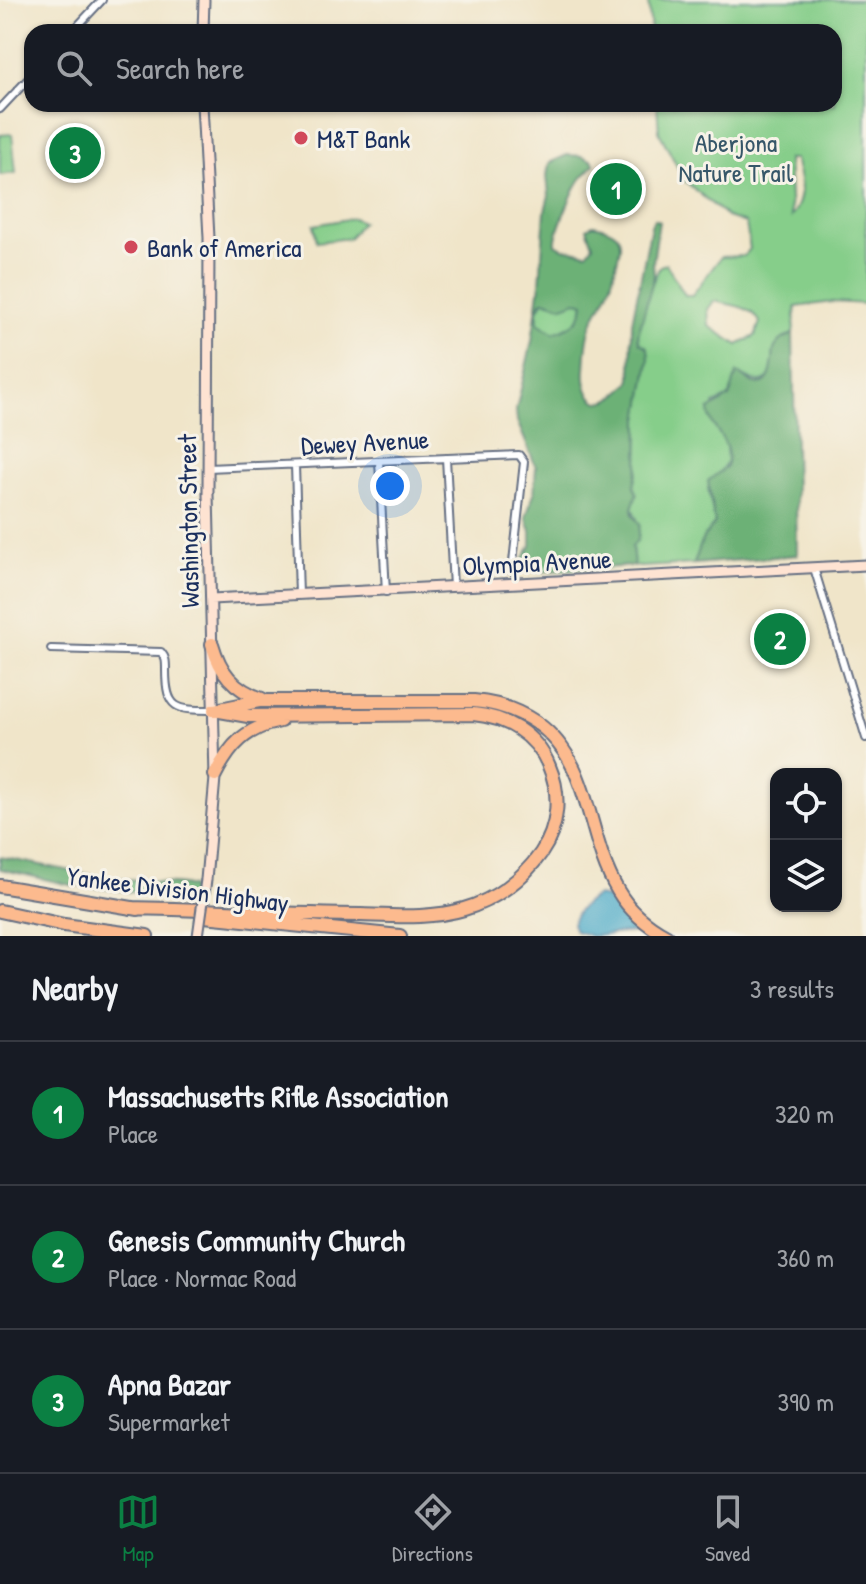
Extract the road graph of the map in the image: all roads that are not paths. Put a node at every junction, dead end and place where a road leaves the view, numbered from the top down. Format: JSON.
{"nodes":[{"id":1,"x":102,"y":0,"type":"edge"},
{"id":2,"x":204,"y":0,"type":"edge"},
{"id":3,"x":80,"y":24,"type":"edge"},
{"id":4,"x":203,"y":24,"type":"edge"},
{"id":5,"x":24,"y":84,"type":"edge"},
{"id":6,"x":0,"y":109,"type":"edge"},
{"id":7,"x":202,"y":112,"type":"edge"},
{"id":8,"x":446,"y":458,"type":"junction"},
{"id":9,"x":379,"y":461,"type":"junction"},
{"id":10,"x":295,"y":465,"type":"junction"},
{"id":11,"x":208,"y":468,"type":"junction"},
{"id":12,"x":866,"y":565,"type":"edge"},
{"id":13,"x":814,"y":568,"type":"junction"},
{"id":14,"x":512,"y":571,"type":"dead end"},
{"id":15,"x":453,"y":588,"type":"junction"},
{"id":16,"x":386,"y":592,"type":"junction"},
{"id":17,"x":299,"y":595,"type":"junction"},
{"id":18,"x":211,"y":599,"type":"junction"},
{"id":19,"x":212,"y":644,"type":"junction"},
{"id":20,"x":51,"y":649,"type":"dead end"},
{"id":21,"x":273,"y":701,"type":"junction"},
{"id":22,"x":214,"y":710,"type":"junction"},
{"id":23,"x":309,"y":715,"type":"junction"},
{"id":24,"x":866,"y":738,"type":"edge"},
{"id":25,"x":215,"y":775,"type":"junction"},
{"id":26,"x":0,"y":886,"type":"edge"},
{"id":27,"x":130,"y":908,"type":"junction"},
{"id":28,"x":0,"y":913,"type":"edge"},
{"id":29,"x":147,"y":936,"type":"edge"},
{"id":30,"x":198,"y":936,"type":"edge"},
{"id":31,"x":400,"y":936,"type":"edge"},
{"id":32,"x":667,"y":936,"type":"edge"}],
"edges":[{"from":1,"to":3,"type":"street"},
{"from":2,"to":4,"type":"main road"},
{"from":5,"to":6,"type":"street"},
{"from":7,"to":11,"type":"main road","name":"Washington Street"},
{"from":8,"to":9,"type":"street","name":"Dewey Avenue"},
{"from":8,"to":14,"type":"street","name":"Dewey Avenue"},
{"from":8,"to":15,"type":"street"},
{"from":9,"to":10,"type":"street","name":"Dewey Avenue"},
{"from":9,"to":16,"type":"street"},
{"from":10,"to":11,"type":"street","name":"Dewey Avenue"},
{"from":10,"to":17,"type":"street"},
{"from":11,"to":18,"type":"main road","name":"Washington Street"},
{"from":12,"to":13,"type":"main road","name":"Olympia Avenue"},
{"from":13,"to":15,"type":"main road","name":"Olympia Avenue"},
{"from":13,"to":24,"type":"street"},
{"from":15,"to":16,"type":"main road","name":"Olympia Avenue"},
{"from":16,"to":17,"type":"main road","name":"Olympia Avenue"},
{"from":17,"to":18,"type":"main road","name":"Olympia Avenue"},
{"from":18,"to":19,"type":"main road","name":"Washington Street"},
{"from":19,"to":21,"type":"highway"},
{"from":19,"to":22,"type":"main road","name":"Washington Street"},
{"from":20,"to":22,"type":"street"},
{"from":21,"to":22,"type":"highway"},
{"from":21,"to":32,"type":"highway"},
{"from":22,"to":23,"type":"highway"},
{"from":22,"to":25,"type":"main road","name":"Washington Street"},
{"from":23,"to":25,"type":"highway"},
{"from":23,"to":27,"type":"highway"},
{"from":25,"to":30,"type":"main road","name":"Washington Street","bridge":true},
{"from":26,"to":27,"type":"highway","name":"Yankee Division Highway"},
{"from":27,"to":31,"type":"highway","name":"Yankee Division Highway"},
{"from":28,"to":29,"type":"highway","name":"Yankee Division Highway"}]}
